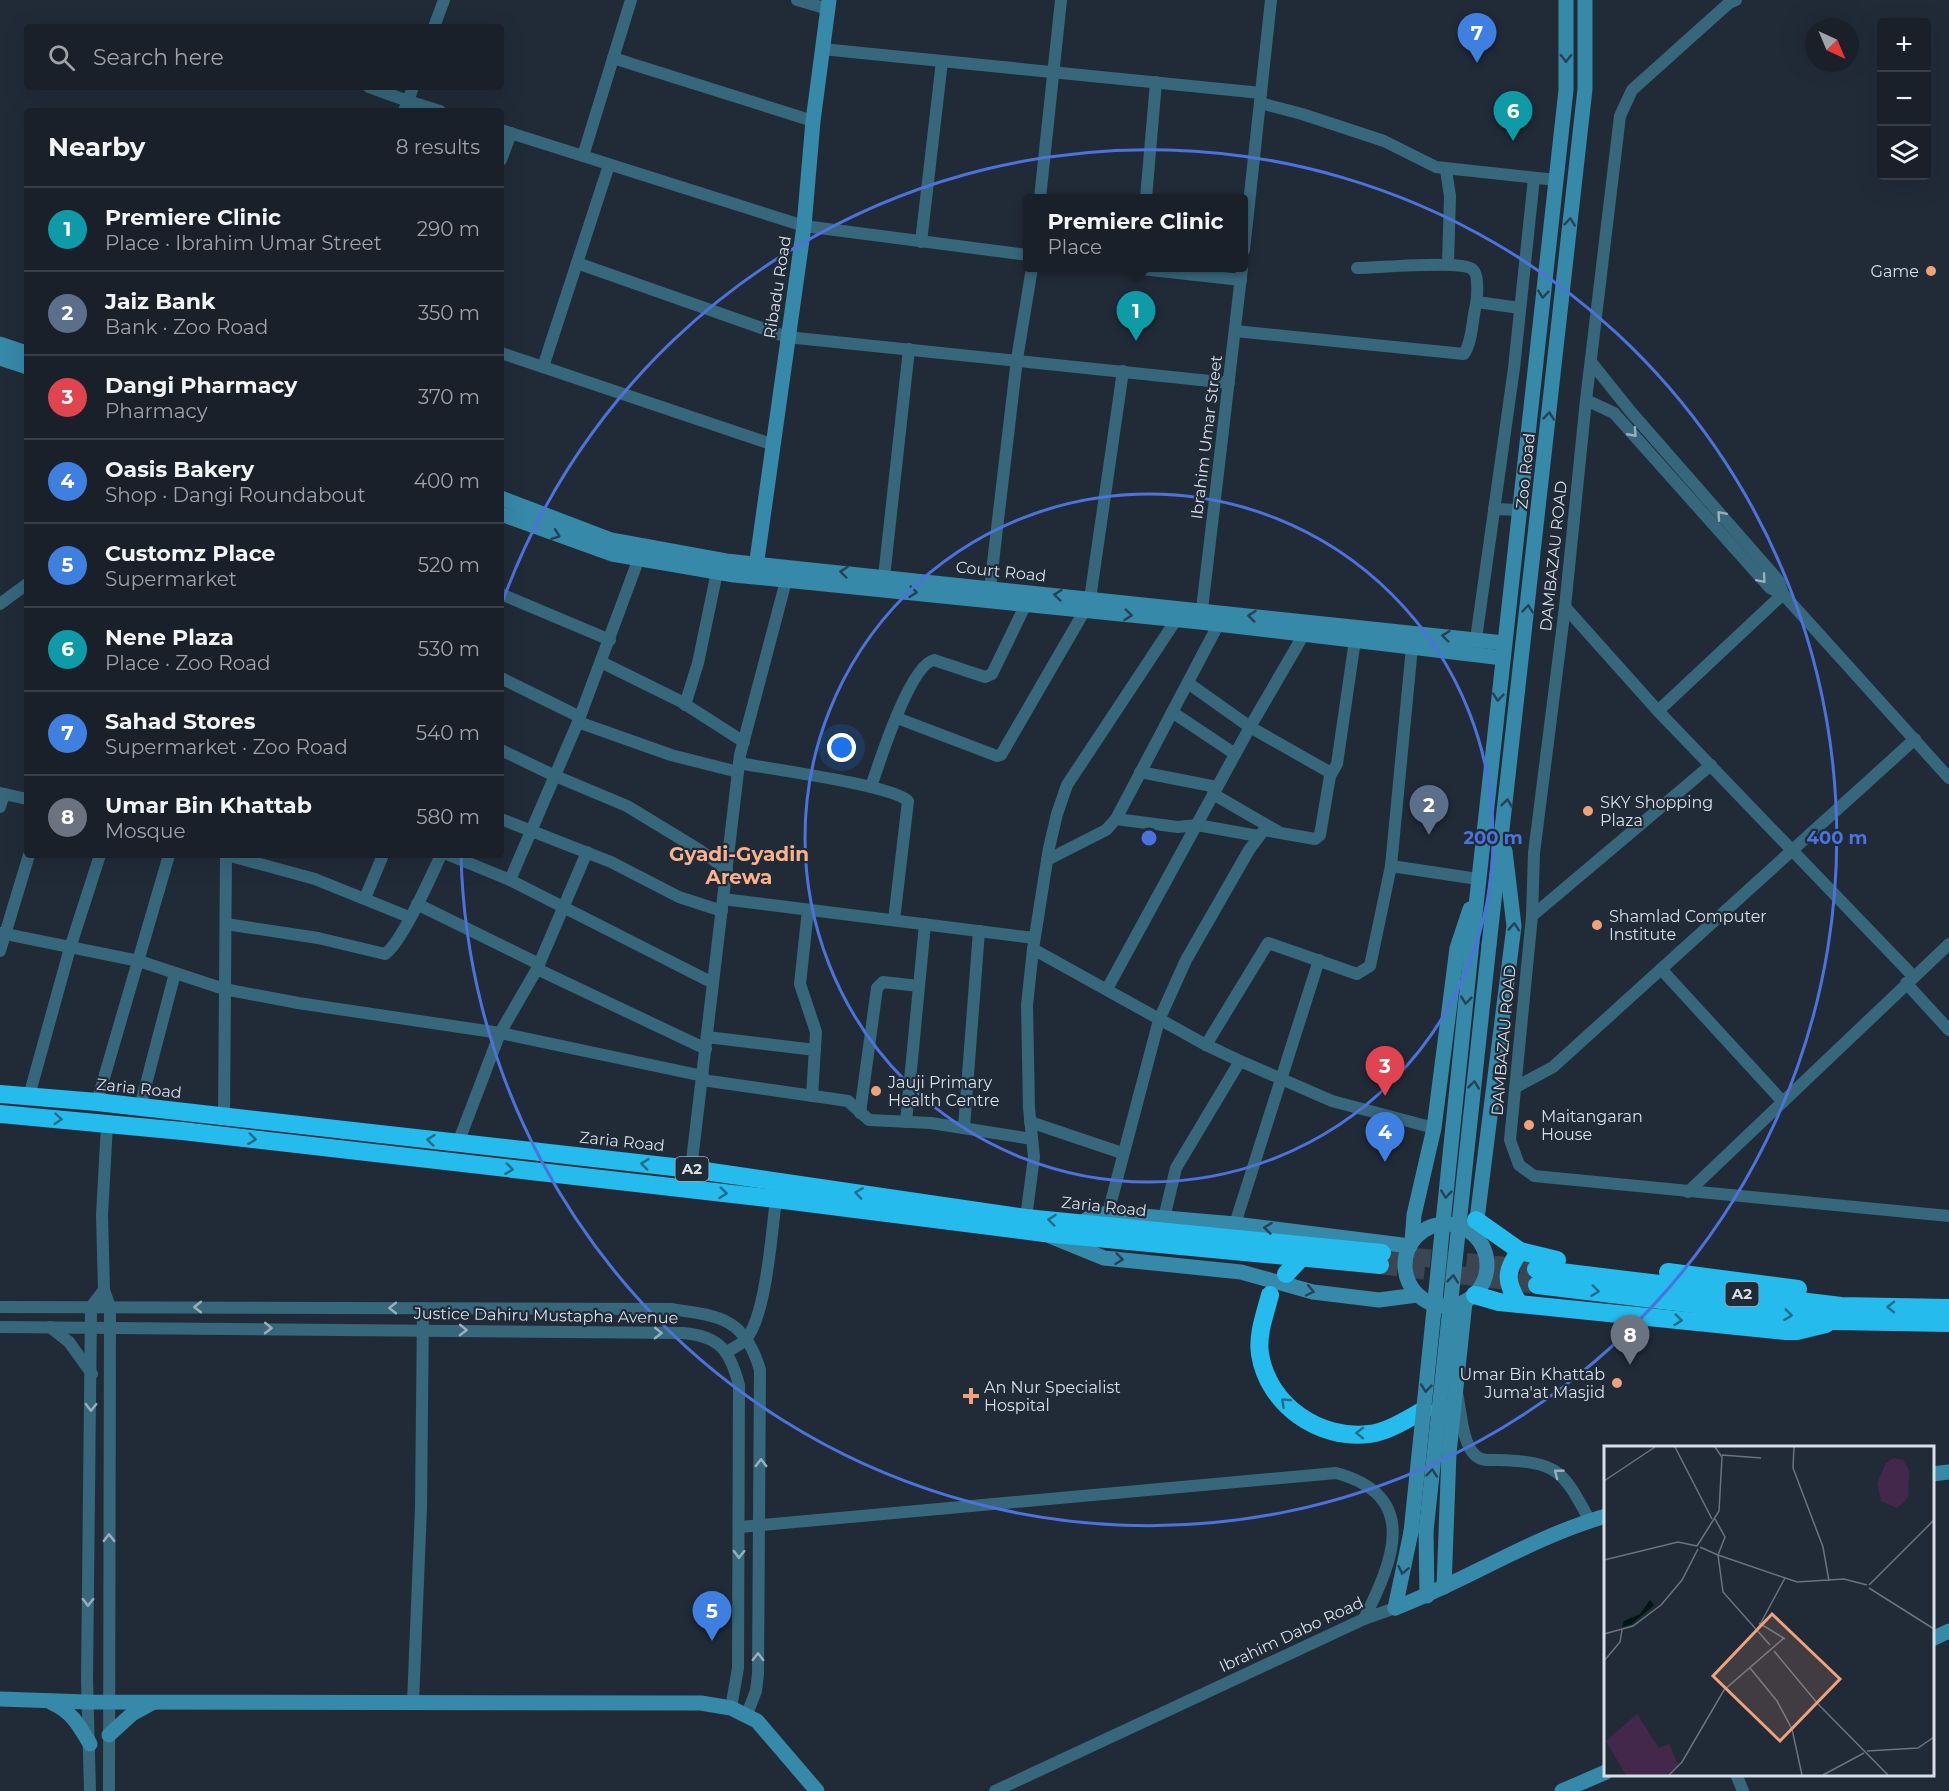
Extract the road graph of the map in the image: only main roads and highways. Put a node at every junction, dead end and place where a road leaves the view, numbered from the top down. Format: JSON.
{"nodes":[{"id":1,"x":1566,"y":0,"type":"edge"},
{"id":2,"x":1585,"y":0,"type":"edge"},
{"id":3,"x":828,"y":4,"type":"edge"},
{"id":4,"x":0,"y":344,"type":"edge"},
{"id":5,"x":24,"y":352,"type":"edge"},
{"id":6,"x":0,"y":358,"type":"edge"},
{"id":7,"x":24,"y":366,"type":"edge"},
{"id":8,"x":504,"y":499,"type":"edge"},
{"id":9,"x":504,"y":515,"type":"edge"},
{"id":10,"x":755,"y":571,"type":"junction"},
{"id":11,"x":1088,"y":604,"type":"junction"},
{"id":12,"x":1201,"y":617,"type":"junction"},
{"id":13,"x":1503,"y":650,"type":"junction"},
{"id":14,"x":1502,"y":836,"type":"junction"},
{"id":15,"x":1478,"y":886,"type":"junction"},
{"id":16,"x":0,"y":1094,"type":"edge"},
{"id":17,"x":0,"y":1114,"type":"edge"},
{"id":18,"x":1082,"y":1223,"type":"junction"},
{"id":19,"x":1476,"y":1227,"type":"junction"},
{"id":20,"x":1044,"y":1233,"type":"junction"},
{"id":21,"x":1411,"y":1244,"type":"junction"},
{"id":22,"x":1520,"y":1251,"type":"junction"},
{"id":23,"x":1302,"y":1257,"type":"junction"},
{"id":24,"x":1286,"y":1274,"type":"dead end"},
{"id":25,"x":1537,"y":1277,"type":"tunnel mouth"},
{"id":26,"x":1270,"y":1295,"type":"dead end"},
{"id":27,"x":1417,"y":1295,"type":"junction"},
{"id":28,"x":1470,"y":1299,"type":"junction"},
{"id":29,"x":1519,"y":1304,"type":"junction"},
{"id":30,"x":1949,"y":1308,"type":"edge"},
{"id":31,"x":1838,"y":1313,"type":"junction"},
{"id":32,"x":1949,"y":1323,"type":"edge"},
{"id":33,"x":1424,"y":1410,"type":"junction"},
{"id":34,"x":1949,"y":1472,"type":"edge"},
{"id":35,"x":1934,"y":1474,"type":"edge"},
{"id":36,"x":1604,"y":1516,"type":"edge"},
{"id":37,"x":1419,"y":1532,"type":"junction"},
{"id":38,"x":1444,"y":1587,"type":"junction"},
{"id":39,"x":1427,"y":1596,"type":"junction"},
{"id":40,"x":1949,"y":1632,"type":"edge"},
{"id":41,"x":1934,"y":1638,"type":"edge"},
{"id":42,"x":0,"y":1699,"type":"edge"},
{"id":43,"x":43,"y":1700,"type":"junction"},
{"id":44,"x":157,"y":1701,"type":"junction"},
{"id":45,"x":110,"y":1736,"type":"road end"},
{"id":46,"x":90,"y":1744,"type":"road end"},
{"id":47,"x":1604,"y":1772,"type":"edge"},
{"id":48,"x":817,"y":1791,"type":"edge"},
{"id":49,"x":1562,"y":1791,"type":"edge"}],
"edges":[{"from":1,"to":13,"type":"main road","name":"Zoo Road","one_way":true},
{"from":14,"to":2,"type":"main road","name":"Zoo Road","one_way":true},
{"from":3,"to":10,"type":"main road","name":"Ribadu Road"},
{"from":4,"to":5,"type":"main road"},
{"from":6,"to":7,"type":"main road"},
{"from":8,"to":10,"type":"main road","name":"Court Road"},
{"from":9,"to":10,"type":"main road","name":"Court Road","one_way":true},
{"from":11,"to":10,"type":"main road","name":"Court Road","one_way":true},
{"from":10,"to":11,"type":"main road","name":"Court Road","one_way":true},
{"from":11,"to":12,"type":"main road","name":"Court Road"},
{"from":11,"to":12,"type":"main road","name":"Court Road","one_way":true},
{"from":12,"to":13,"type":"main road","name":"Court Road"},
{"from":13,"to":12,"type":"main road","name":"Court Road","one_way":true},
{"from":13,"to":15,"type":"main road","name":"Zoo Road","one_way":true},
{"from":19,"to":14,"type":"main road","one_way":true},
{"from":37,"to":14,"type":"main road","name":"Zoo Road","one_way":true,"bridge":true},
{"from":15,"to":21,"type":"main road"},
{"from":15,"to":33,"type":"main road","name":"Zoo Road","one_way":true,"bridge":true},
{"from":18,"to":16,"type":"highway","name":"Zaria Road","number":"A2","one_way":true},
{"from":17,"to":20,"type":"highway","name":"Zaria Road","number":"A2","one_way":true},
{"from":21,"to":18,"type":"main road","one_way":true},
{"from":18,"to":23,"type":"highway","name":"Zaria Road","number":"A2"},
{"from":19,"to":21,"type":"main road"},
{"from":19,"to":22,"type":"highway"},
{"from":19,"to":28,"type":"main road"},
{"from":20,"to":23,"type":"highway","name":"Zaria Road","number":"A2"},
{"from":20,"to":27,"type":"main road","one_way":true},
{"from":21,"to":27,"type":"main road"},
{"from":22,"to":29,"type":"highway"},
{"from":22,"to":31,"type":"highway"},
{"from":23,"to":24,"type":"highway"},
{"from":25,"to":31,"type":"highway","number":"A2"},
{"from":33,"to":26,"type":"highway","one_way":true},
{"from":27,"to":28,"type":"main road"},
{"from":28,"to":29,"type":"highway"},
{"from":28,"to":38,"type":"main road"},
{"from":29,"to":31,"type":"highway","one_way":true},
{"from":30,"to":31,"type":"highway","number":"A2","one_way":true},
{"from":31,"to":32,"type":"highway","number":"A2"},
{"from":33,"to":37,"type":"main road","name":"Zoo Road","bridge":true},
{"from":34,"to":35,"type":"main road"},
{"from":36,"to":38,"type":"main road","name":"Ibrahim Dabo Road"},
{"from":37,"to":39,"type":"main road"},
{"from":37,"to":39,"type":"main road","name":"Ibrahim Dabo Road","one_way":true},
{"from":38,"to":39,"type":"main road","name":"Ibrahim Dabo Road"},
{"from":40,"to":41,"type":"main road"},
{"from":42,"to":43,"type":"main road"},
{"from":43,"to":44,"type":"main road"},
{"from":43,"to":46,"type":"main road"},
{"from":44,"to":45,"type":"main road"},
{"from":44,"to":48,"type":"main road"},
{"from":47,"to":49,"type":"main road"}]}
